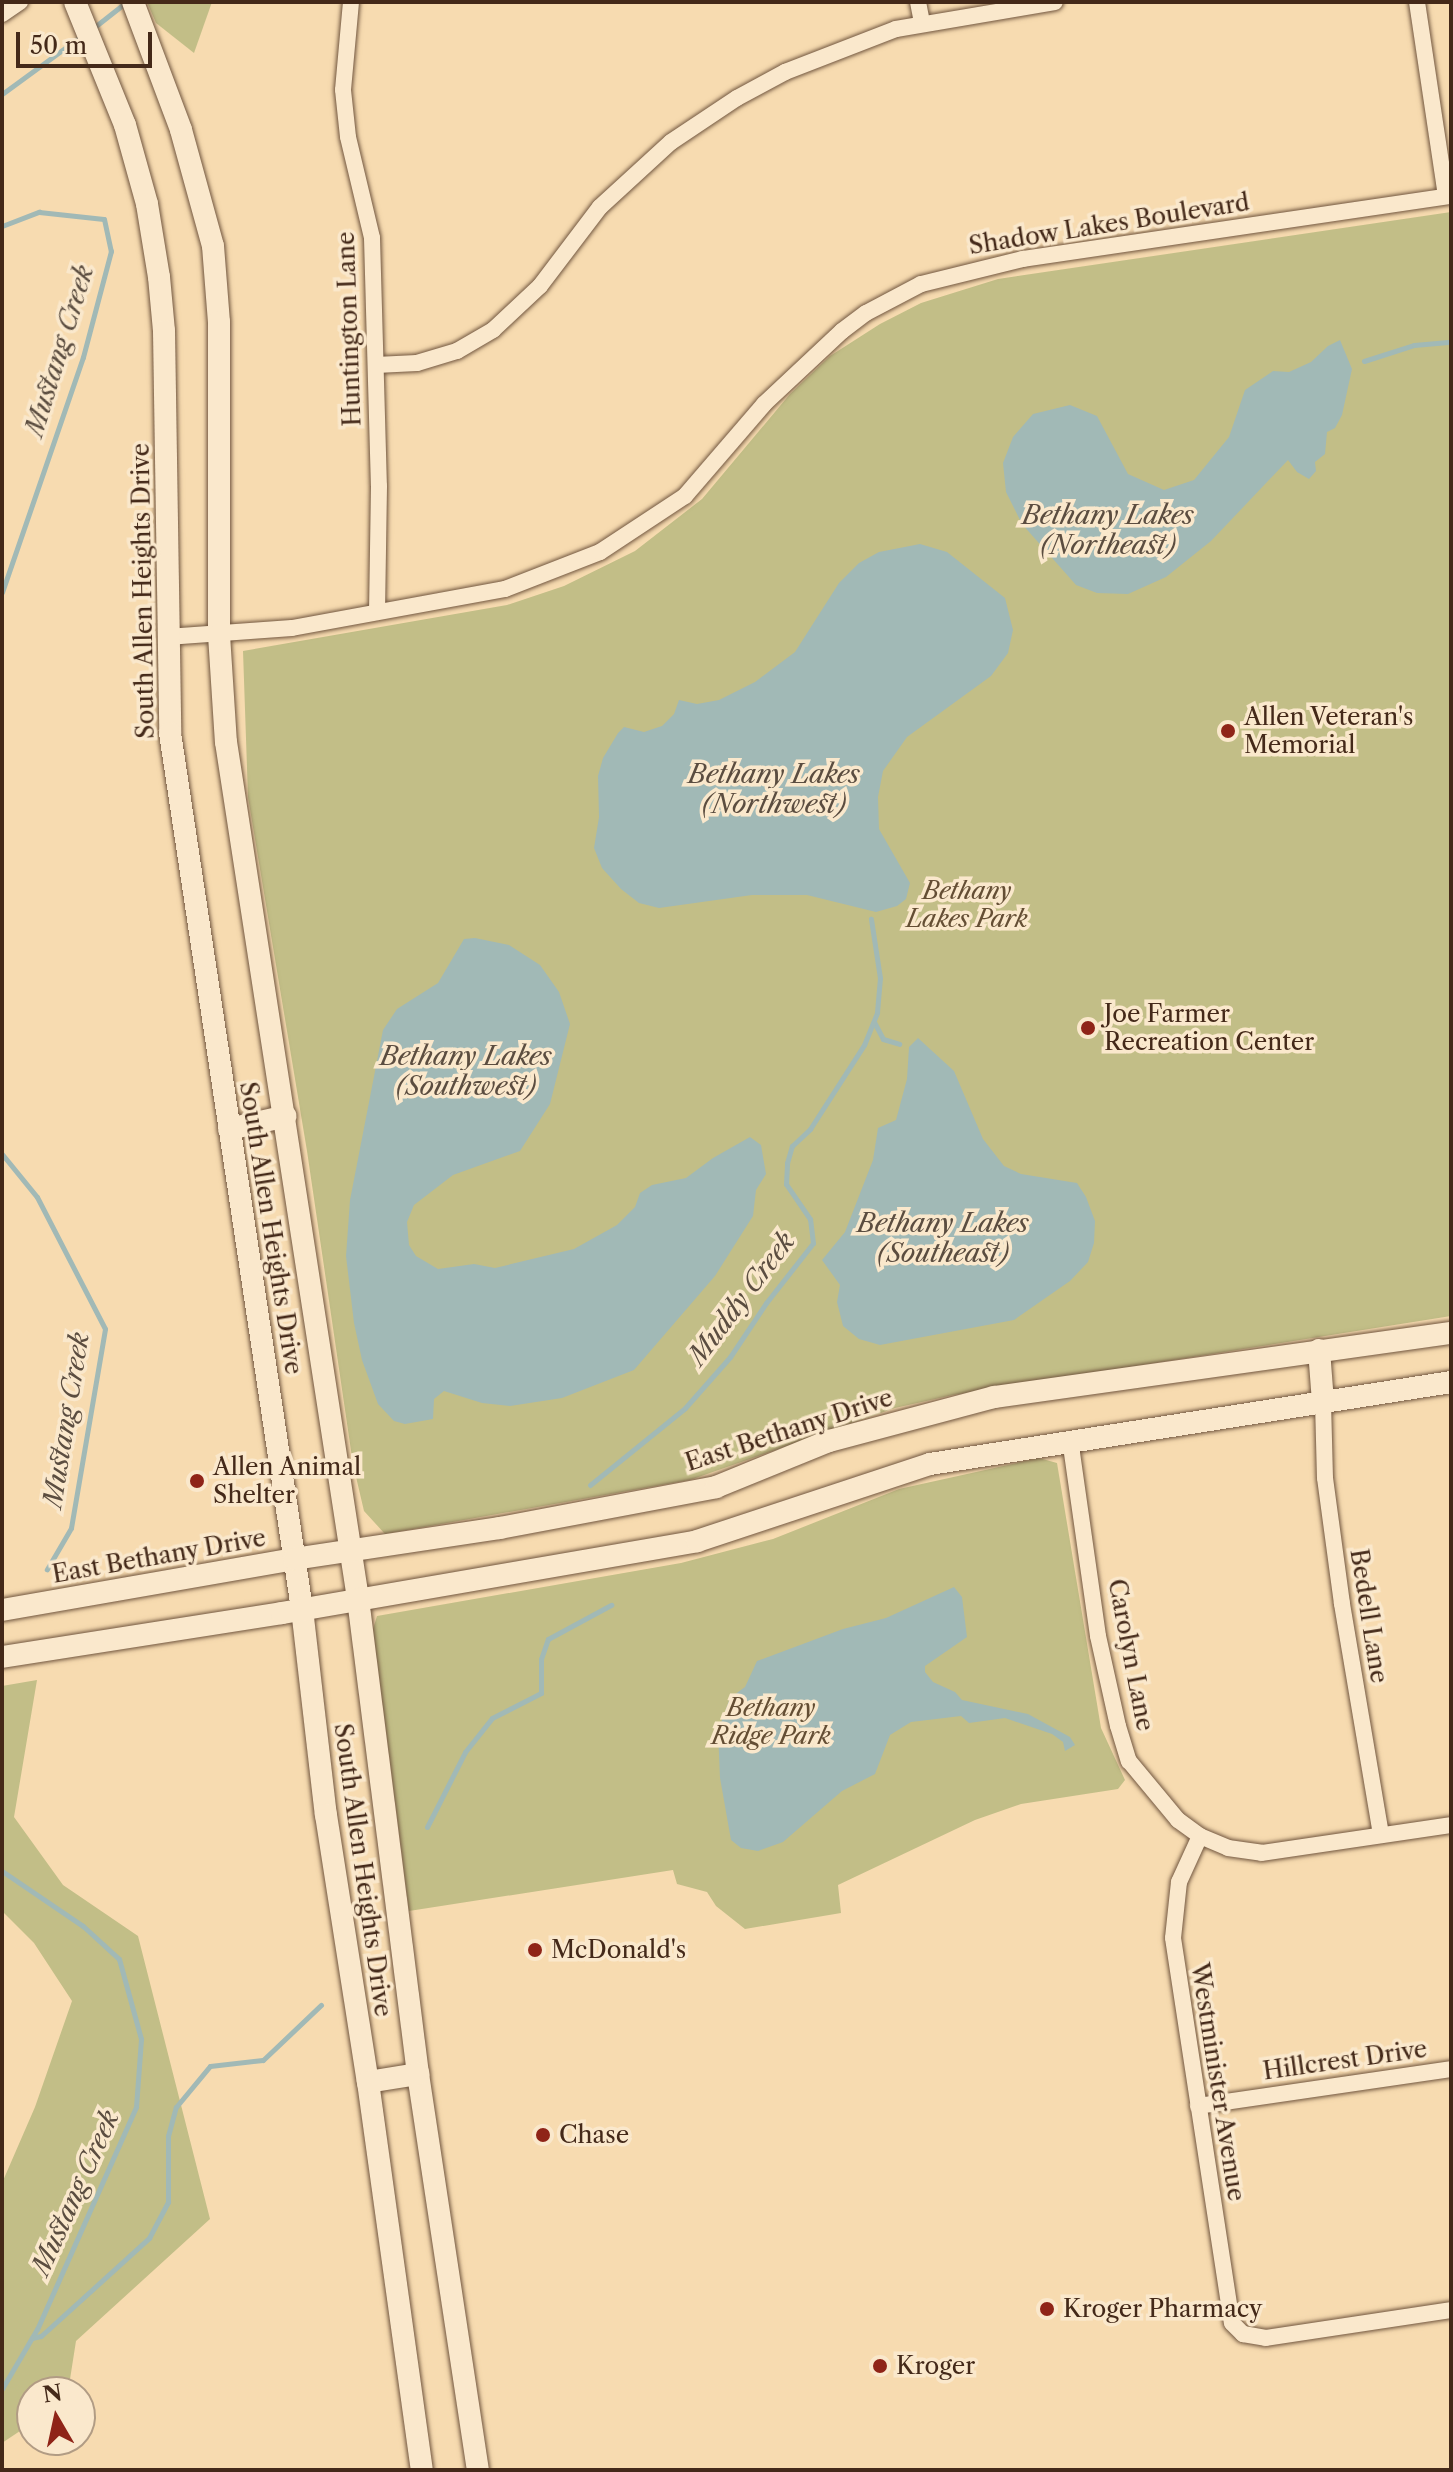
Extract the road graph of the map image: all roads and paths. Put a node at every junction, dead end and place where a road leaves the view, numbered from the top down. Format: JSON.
{"nodes":[{"id":1,"x":20,"y":2,"type":"edge"},
{"id":2,"x":75,"y":2,"type":"edge"},
{"id":3,"x":133,"y":2,"type":"edge"},
{"id":4,"x":351,"y":2,"type":"edge"},
{"id":5,"x":918,"y":2,"type":"edge"},
{"id":6,"x":1055,"y":2,"type":"edge"},
{"id":7,"x":1417,"y":2,"type":"edge"},
{"id":8,"x":2,"y":14,"type":"edge"},
{"id":9,"x":922,"y":22,"type":"junction"},
{"id":10,"x":1448,"y":196,"type":"edge"},
{"id":11,"x":376,"y":365,"type":"junction"},
{"id":12,"x":377,"y":610,"type":"junction"},
{"id":13,"x":219,"y":635,"type":"junction"},
{"id":14,"x":167,"y":637,"type":"junction"},
{"id":15,"x":286,"y":1116,"type":"junction"},
{"id":16,"x":229,"y":1129,"type":"junction"},
{"id":17,"x":1451,"y":1333,"type":"edge"},
{"id":18,"x":1319,"y":1350,"type":"junction"},
{"id":19,"x":1451,"y":1382,"type":"edge"},
{"id":20,"x":1323,"y":1402,"type":"junction"},
{"id":21,"x":1070,"y":1439,"type":"junction"},
{"id":22,"x":351,"y":1552,"type":"junction"},
{"id":23,"x":294,"y":1559,"type":"junction"},
{"id":24,"x":358,"y":1599,"type":"junction"},
{"id":25,"x":302,"y":1609,"type":"junction"},
{"id":26,"x":2,"y":1610,"type":"edge"},
{"id":27,"x":2,"y":1657,"type":"edge"},
{"id":28,"x":1451,"y":1825,"type":"edge"},
{"id":29,"x":1381,"y":1835,"type":"junction"},
{"id":30,"x":1200,"y":1836,"type":"junction"},
{"id":31,"x":1451,"y":2069,"type":"edge"},
{"id":32,"x":418,"y":2074,"type":"junction"},
{"id":33,"x":368,"y":2082,"type":"junction"},
{"id":34,"x":1198,"y":2106,"type":"junction"},
{"id":35,"x":1451,"y":2310,"type":"edge"},
{"id":36,"x":415,"y":2426,"type":"junction"},
{"id":37,"x":422,"y":2470,"type":"edge"},
{"id":38,"x":432,"y":2470,"type":"edge"},
{"id":39,"x":478,"y":2470,"type":"edge"}],
"edges":[{"from":1,"to":8,"type":"street"},
{"from":2,"to":14,"type":"main road","name":"South Allen Heights Drive"},
{"from":3,"to":13,"type":"main road","name":"South Allen Heights Drive"},
{"from":4,"to":11,"type":"street","name":"Huntington Lane"},
{"from":5,"to":9,"type":"street"},
{"from":6,"to":9,"type":"street"},
{"from":7,"to":10,"type":"street"},
{"from":9,"to":11,"type":"street"},
{"from":10,"to":12,"type":"street","name":"Shadow Lakes Boulevard"},
{"from":11,"to":12,"type":"street","name":"Huntington Lane"},
{"from":12,"to":13,"type":"street","name":"Shadow Lakes Boulevard"},
{"from":13,"to":14,"type":"street","name":"Shadow Lakes Boulevard"},
{"from":13,"to":15,"type":"main road","name":"South Allen Heights Drive"},
{"from":14,"to":16,"type":"main road","name":"South Allen Heights Drive"},
{"from":15,"to":16,"type":"main road"},
{"from":15,"to":22,"type":"main road","name":"South Allen Heights Drive"},
{"from":16,"to":23,"type":"main road","name":"South Allen Heights Drive"},
{"from":17,"to":18,"type":"main road","name":"East Bethany Drive"},
{"from":18,"to":20,"type":"main road"},
{"from":18,"to":22,"type":"main road","name":"East Bethany Drive"},
{"from":19,"to":20,"type":"main road"},
{"from":20,"to":21,"type":"main road"},
{"from":20,"to":29,"type":"street","name":"Bedell Lane"},
{"from":21,"to":24,"type":"main road"},
{"from":21,"to":30,"type":"street","name":"Carolyn Lane"},
{"from":22,"to":23,"type":"main road","name":"East Bethany Drive"},
{"from":22,"to":24,"type":"main road","name":"South Allen Heights Drive"},
{"from":23,"to":25,"type":"main road","name":"South Allen Heights Drive"},
{"from":23,"to":26,"type":"main road","name":"East Bethany Drive"},
{"from":24,"to":25,"type":"main road"},
{"from":24,"to":32,"type":"main road","name":"South Allen Heights Drive"},
{"from":25,"to":27,"type":"main road"},
{"from":25,"to":33,"type":"main road","name":"South Allen Heights Drive"},
{"from":28,"to":29,"type":"street","name":"Carolyn Lane"},
{"from":29,"to":30,"type":"street","name":"Carolyn Lane"},
{"from":30,"to":34,"type":"street","name":"Westminister Avenue"},
{"from":31,"to":34,"type":"street","name":"Hillcrest Drive"},
{"from":32,"to":33,"type":"main road"},
{"from":32,"to":39,"type":"main road","name":"South Allen Heights Drive"},
{"from":33,"to":36,"type":"main road","name":"South Allen Heights Drive"},
{"from":34,"to":35,"type":"street","name":"Westminister Avenue"},
{"from":36,"to":37,"type":"main road","name":"South Allen Heights Drive"},
{"from":36,"to":38,"type":"main road"}]}
